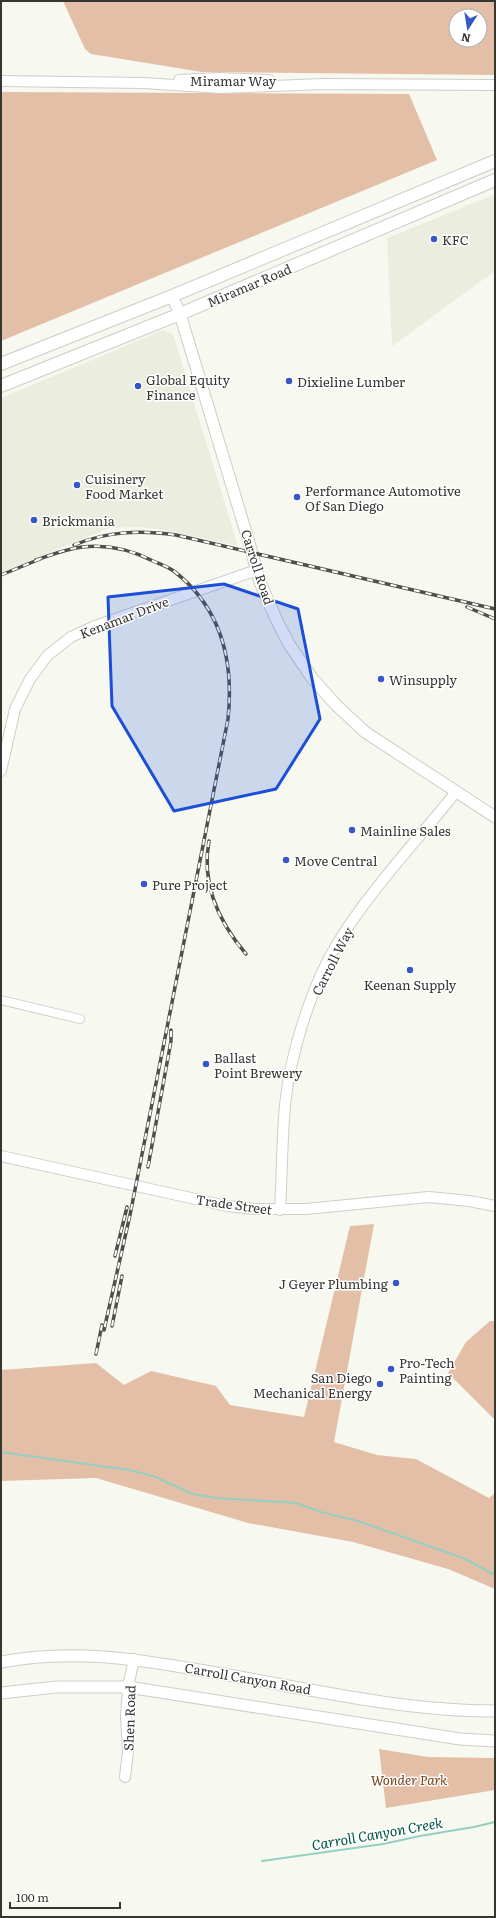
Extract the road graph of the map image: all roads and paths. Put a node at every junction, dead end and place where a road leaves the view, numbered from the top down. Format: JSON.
{"nodes":[{"id":1,"x":1,"y":81,"type":"edge"},
{"id":2,"x":495,"y":84,"type":"edge"},
{"id":3,"x":495,"y":161,"type":"edge"},
{"id":4,"x":495,"y":180,"type":"edge"},
{"id":5,"x":172,"y":296,"type":"junction"},
{"id":6,"x":180,"y":314,"type":"junction"},
{"id":7,"x":1,"y":364,"type":"edge"},
{"id":8,"x":1,"y":386,"type":"edge"},
{"id":9,"x":257,"y":570,"type":"junction"},
{"id":10,"x":1,"y":770,"type":"edge"},
{"id":11,"x":456,"y":792,"type":"junction"},
{"id":12,"x":495,"y":817,"type":"edge"},
{"id":13,"x":1,"y":1000,"type":"edge"},
{"id":14,"x":80,"y":1019,"type":"dead end"},
{"id":15,"x":1,"y":1156,"type":"edge"},
{"id":16,"x":495,"y":1206,"type":"edge"},
{"id":17,"x":280,"y":1210,"type":"junction"},
{"id":18,"x":134,"y":1659,"type":"junction"},
{"id":19,"x":1,"y":1662,"type":"edge"},
{"id":20,"x":128,"y":1687,"type":"junction"},
{"id":21,"x":1,"y":1693,"type":"edge"},
{"id":22,"x":495,"y":1711,"type":"edge"},
{"id":23,"x":495,"y":1741,"type":"edge"},
{"id":24,"x":125,"y":1777,"type":"dead end"}],
"edges":[{"from":1,"to":2,"type":"street","name":"Miramar Way"},
{"from":3,"to":5,"type":"main road","name":"Miramar Road"},
{"from":4,"to":6,"type":"main road","name":"Miramar Road"},
{"from":5,"to":6,"type":"main road","name":"Carroll Road"},
{"from":5,"to":7,"type":"main road","name":"Miramar Road"},
{"from":6,"to":8,"type":"main road","name":"Miramar Road"},
{"from":6,"to":9,"type":"main road","name":"Carroll Road"},
{"from":9,"to":10,"type":"street","name":"Kenamar Drive"},
{"from":9,"to":11,"type":"main road","name":"Carroll Road"},
{"from":11,"to":12,"type":"main road","name":"Carroll Road"},
{"from":11,"to":17,"type":"street","name":"Carroll Way"},
{"from":13,"to":14,"type":"street"},
{"from":15,"to":17,"type":"street","name":"Trade Street"},
{"from":16,"to":17,"type":"street","name":"Trade Street"},
{"from":18,"to":19,"type":"main road","name":"Carroll Canyon Road"},
{"from":18,"to":20,"type":"street","name":"Shen Road"},
{"from":18,"to":22,"type":"main road","name":"Carroll Canyon Road"},
{"from":20,"to":21,"type":"main road","name":"Carroll Canyon Road"},
{"from":20,"to":23,"type":"main road","name":"Carroll Canyon Road"},
{"from":20,"to":24,"type":"street","name":"Shen Road"}]}
